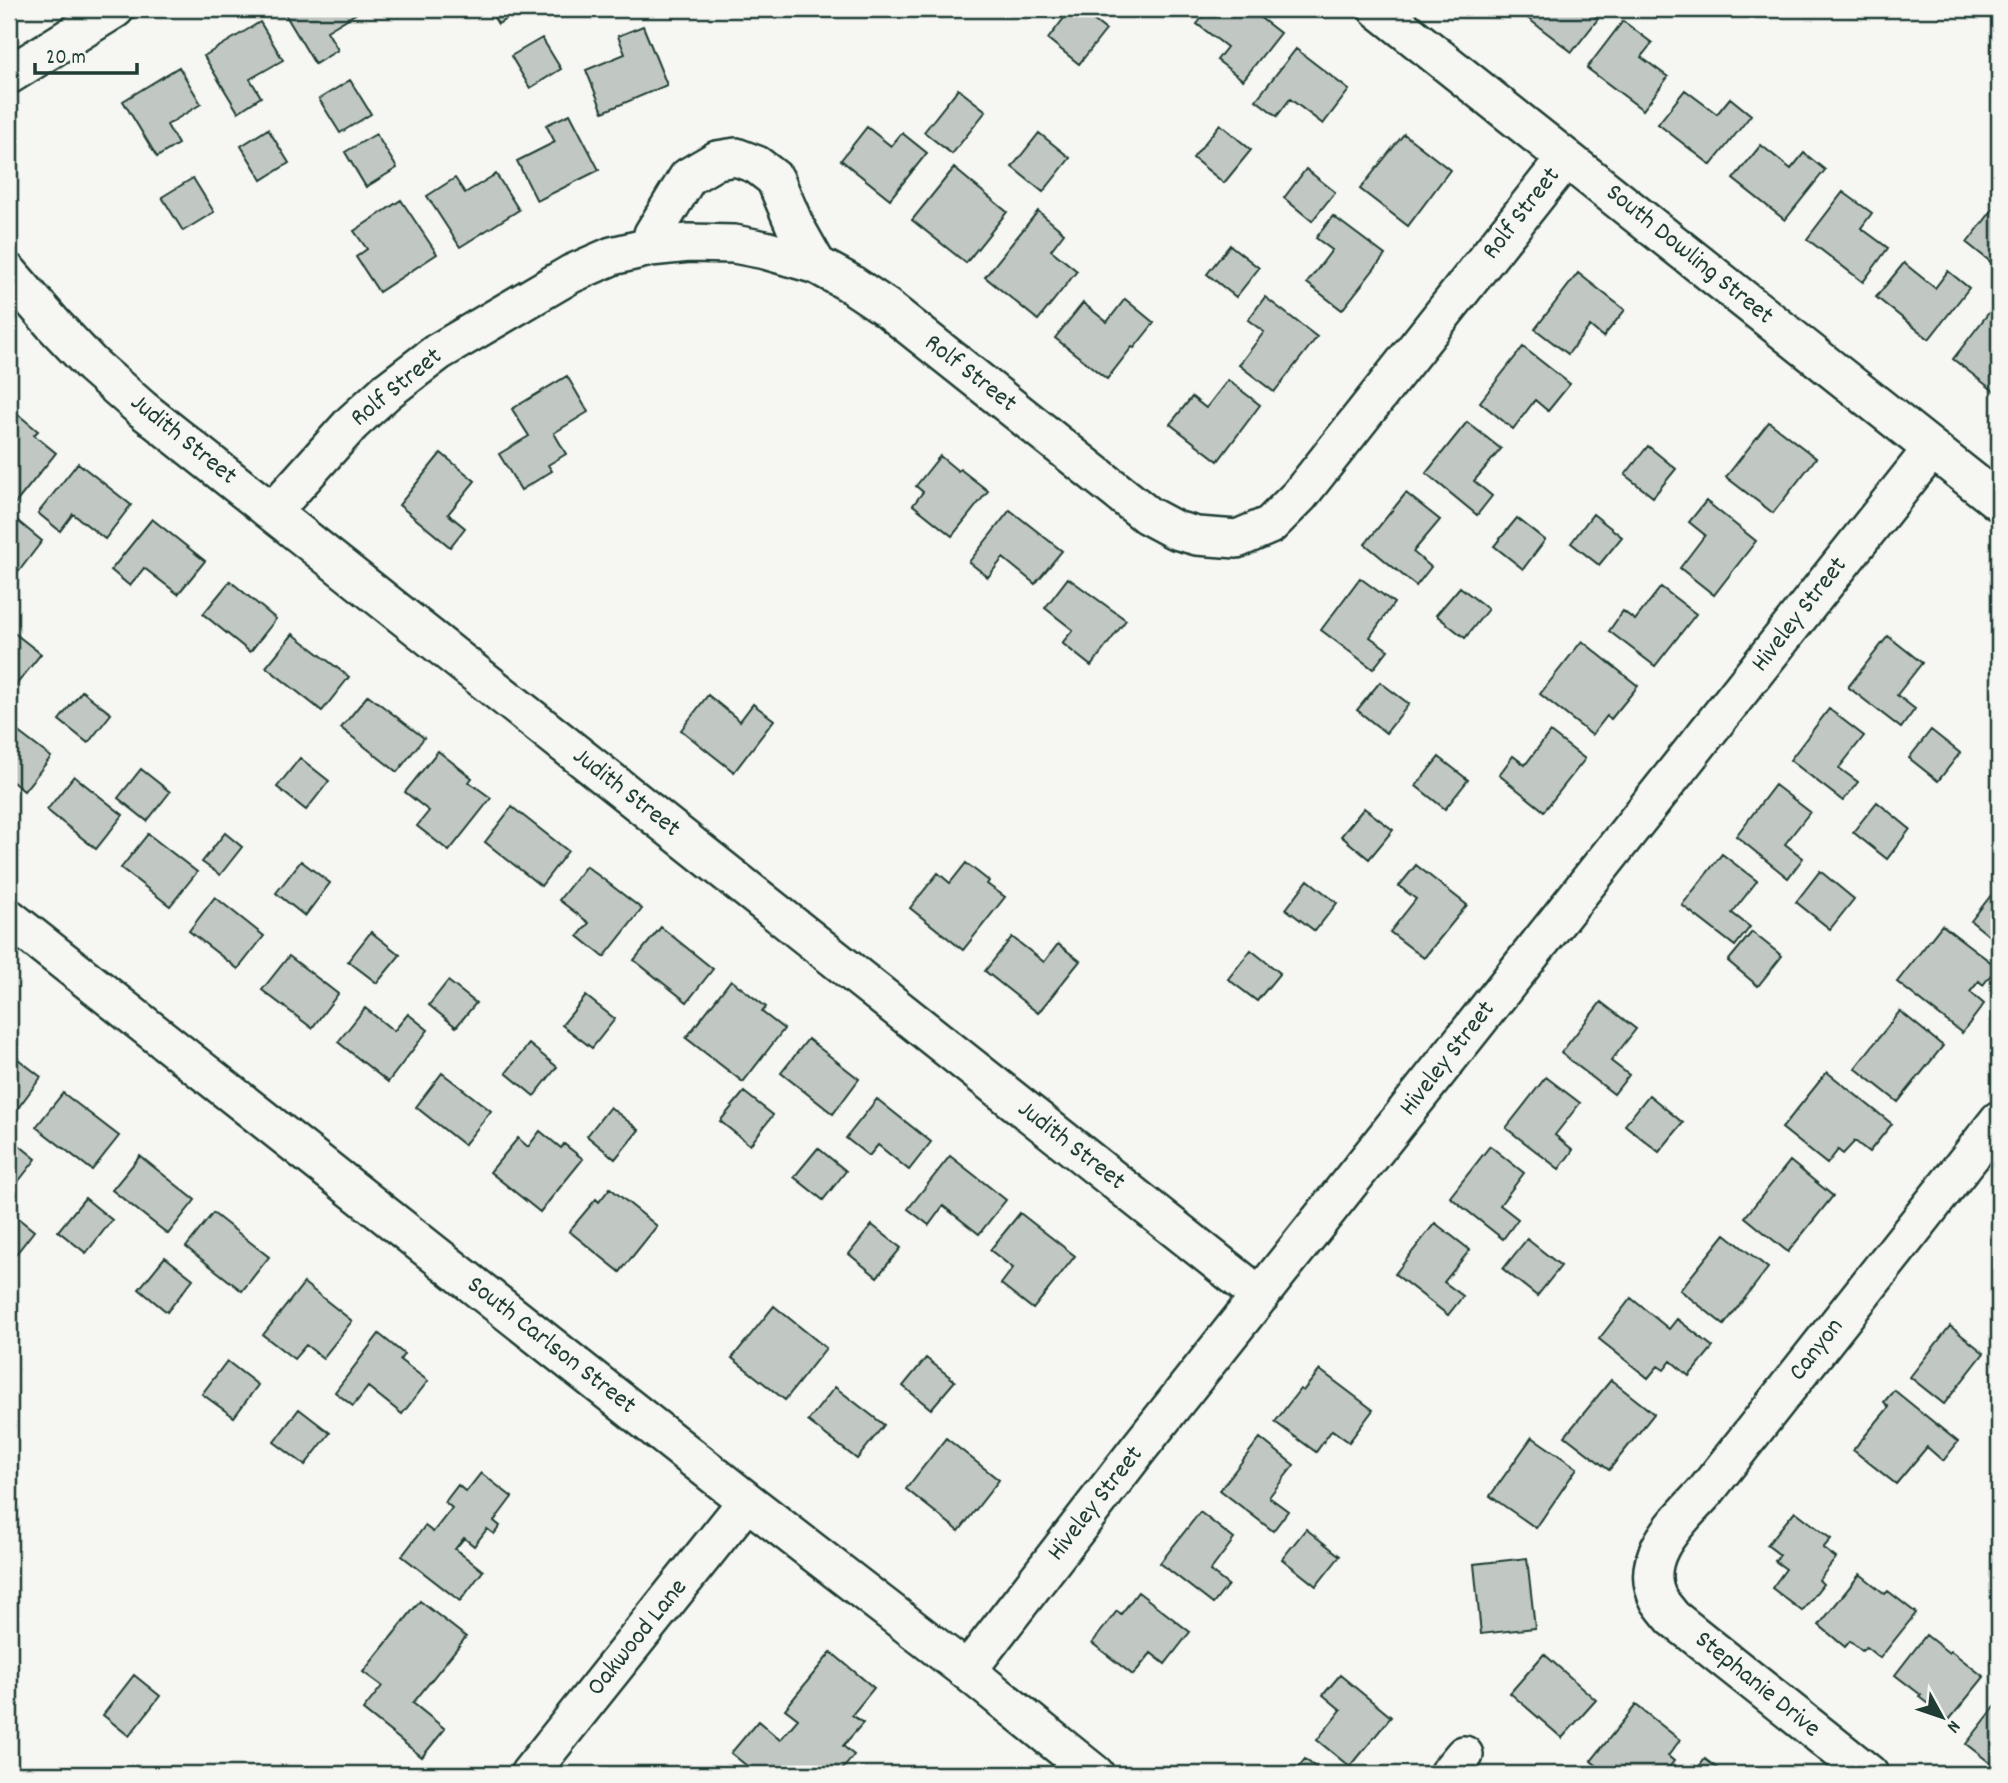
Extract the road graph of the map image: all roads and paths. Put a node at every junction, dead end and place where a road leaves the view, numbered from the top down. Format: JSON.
{"nodes":[{"id":1,"x":115,"y":9,"type":"edge"},
{"id":2,"x":1378,"y":9,"type":"edge"},
{"id":3,"x":9,"y":75,"type":"edge"},
{"id":4,"x":1566,"y":158,"type":"junction"},
{"id":5,"x":650,"y":247,"type":"junction"},
{"id":6,"x":817,"y":265,"type":"junction"},
{"id":7,"x":9,"y":273,"type":"edge"},
{"id":8,"x":1932,"y":450,"type":"junction"},
{"id":9,"x":1999,"y":502,"type":"edge"},
{"id":10,"x":272,"y":512,"type":"junction"},
{"id":11,"x":9,"y":918,"type":"edge"},
{"id":12,"x":1999,"y":1120,"type":"edge"},
{"id":13,"x":1260,"y":1296,"type":"junction"},
{"id":14,"x":747,"y":1501,"type":"junction"},
{"id":15,"x":1656,"y":1587,"type":"joint"},
{"id":16,"x":967,"y":1671,"type":"junction"},
{"id":17,"x":529,"y":1774,"type":"edge"},
{"id":18,"x":1095,"y":1774,"type":"edge"},
{"id":19,"x":1869,"y":1774,"type":"edge"}],
"edges":[{"from":1,"to":3,"type":"street"},
{"from":2,"to":4,"type":"street","name":"South Dowling Street"},
{"from":4,"to":6,"type":"street","name":"Rolf Street"},
{"from":4,"to":8,"type":"street","name":"South Dowling Street"},
{"from":5,"to":6,"type":"street","name":"Rolf Street"},
{"from":5,"to":6,"type":"street"},
{"from":5,"to":10,"type":"street","name":"Rolf Street"},
{"from":7,"to":10,"type":"street","name":"Judith Street"},
{"from":8,"to":9,"type":"street","name":"South Dowling Street"},
{"from":8,"to":13,"type":"street","name":"Hiveley Street"},
{"from":10,"to":13,"type":"street","name":"Judith Street"},
{"from":11,"to":14,"type":"street","name":"South Carlson Street"},
{"from":12,"to":15,"type":"street","name":"Canyon"},
{"from":13,"to":16,"type":"street","name":"Hiveley Street"},
{"from":14,"to":16,"type":"street","name":"South Carlson Street"},
{"from":14,"to":17,"type":"street","name":"Oakwood Lane"},
{"from":15,"to":19,"type":"street","name":"Stephanie Drive"},
{"from":16,"to":18,"type":"street","name":"South Carlson Street"}]}
